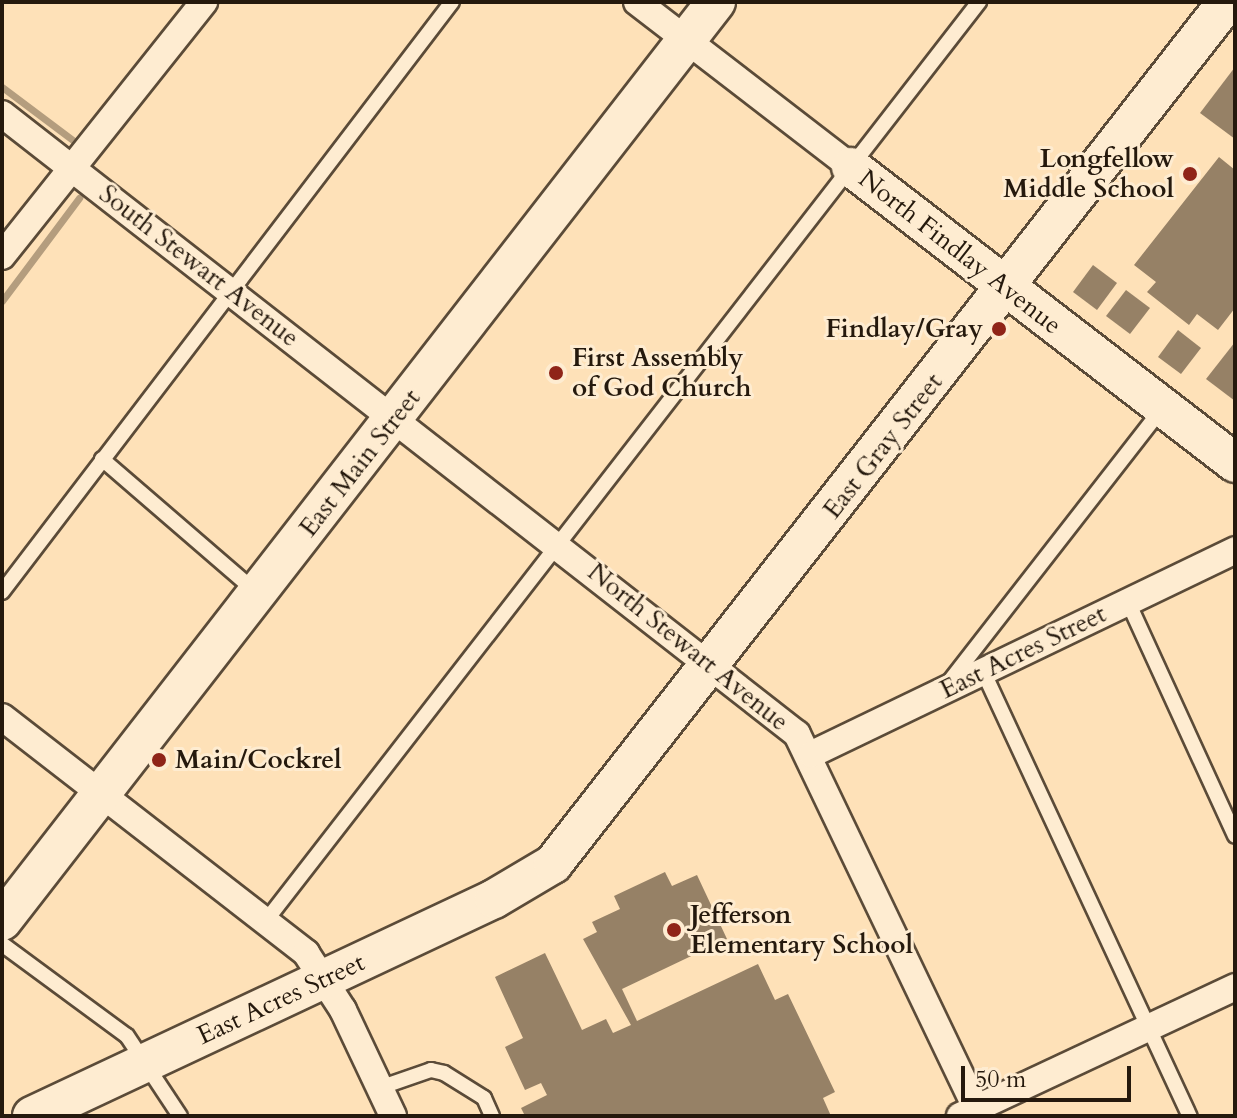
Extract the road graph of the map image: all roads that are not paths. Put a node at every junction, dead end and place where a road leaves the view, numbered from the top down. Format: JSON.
{"nodes":[{"id":1,"x":204,"y":2,"type":"edge"},
{"id":2,"x":452,"y":2,"type":"edge"},
{"id":3,"x":637,"y":2,"type":"edge"},
{"id":4,"x":716,"y":2,"type":"edge"},
{"id":5,"x":979,"y":2,"type":"edge"},
{"id":6,"x":1227,"y":2,"type":"edge"},
{"id":7,"x":686,"y":40,"type":"junction"},
{"id":8,"x":2,"y":114,"type":"edge"},
{"id":9,"x":851,"y":167,"type":"junction"},
{"id":10,"x":73,"y":168,"type":"junction"},
{"id":11,"x":2,"y":256,"type":"edge"},
{"id":12,"x":1006,"y":287,"type":"junction"},
{"id":13,"x":231,"y":291,"type":"junction"},
{"id":14,"x":1163,"y":407,"type":"junction"},
{"id":15,"x":396,"y":418,"type":"junction"},
{"id":16,"x":102,"y":459,"type":"junction"},
{"id":17,"x":1235,"y":463,"type":"edge"},
{"id":18,"x":559,"y":544,"type":"junction"},
{"id":19,"x":1235,"y":550,"type":"edge"},
{"id":20,"x":2,"y":592,"type":"edge"},
{"id":21,"x":258,"y":594,"type":"junction"},
{"id":22,"x":1128,"y":602,"type":"junction"},
{"id":23,"x":714,"y":664,"type":"junction"},
{"id":24,"x":983,"y":671,"type":"junction"},
{"id":25,"x":942,"y":691,"type":"junction"},
{"id":26,"x":2,"y":717,"type":"edge"},
{"id":27,"x":812,"y":754,"type":"junction"},
{"id":28,"x":101,"y":795,"type":"junction"},
{"id":29,"x":1235,"y":836,"type":"edge"},
{"id":30,"x":530,"y":881,"type":"joint"},
{"id":31,"x":2,"y":921,"type":"edge"},
{"id":32,"x":265,"y":922,"type":"junction"},
{"id":33,"x":2,"y":944,"type":"edge"},
{"id":34,"x":325,"y":979,"type":"junction"},
{"id":35,"x":1235,"y":987,"type":"edge"},
{"id":36,"x":1149,"y":1027,"type":"junction"},
{"id":37,"x":147,"y":1062,"type":"junction"},
{"id":38,"x":379,"y":1088,"type":"junction"},
{"id":39,"x":972,"y":1113,"type":"edge"},
{"id":40,"x":32,"y":1116,"type":"edge"},
{"id":41,"x":180,"y":1116,"type":"edge"},
{"id":42,"x":393,"y":1116,"type":"edge"},
{"id":43,"x":492,"y":1116,"type":"edge"},
{"id":44,"x":1190,"y":1116,"type":"edge"}],
"edges":[{"from":1,"to":10,"type":"street"},
{"from":2,"to":13,"type":"lane"},
{"from":3,"to":7,"type":"street","name":"North Findlay Avenue"},
{"from":4,"to":7,"type":"street","name":"East Main Street"},
{"from":5,"to":9,"type":"lane"},
{"from":6,"to":12,"type":"street","name":"East Gray Street"},
{"from":7,"to":9,"type":"street","name":"North Findlay Avenue"},
{"from":7,"to":15,"type":"street","name":"East Main Street"},
{"from":8,"to":10,"type":"street","name":"South Stewart Avenue"},
{"from":9,"to":12,"type":"street","name":"North Findlay Avenue"},
{"from":9,"to":18,"type":"lane"},
{"from":10,"to":11,"type":"street"},
{"from":10,"to":13,"type":"street","name":"South Stewart Avenue"},
{"from":12,"to":14,"type":"street","name":"North Findlay Avenue"},
{"from":12,"to":23,"type":"street","name":"East Gray Street"},
{"from":13,"to":15,"type":"street","name":"South Stewart Avenue"},
{"from":13,"to":16,"type":"lane"},
{"from":14,"to":17,"type":"street","name":"North Findlay Avenue"},
{"from":14,"to":25,"type":"lane"},
{"from":15,"to":18,"type":"street","name":"North Stewart Avenue"},
{"from":15,"to":21,"type":"street","name":"East Main Street"},
{"from":16,"to":20,"type":"lane"},
{"from":16,"to":21,"type":"lane"},
{"from":18,"to":23,"type":"street","name":"North Stewart Avenue"},
{"from":18,"to":32,"type":"lane"},
{"from":19,"to":22,"type":"street","name":"East Acres Street"},
{"from":21,"to":28,"type":"street","name":"East Main Street"},
{"from":22,"to":24,"type":"street","name":"East Acres Street"},
{"from":22,"to":29,"type":"lane"},
{"from":23,"to":27,"type":"street","name":"North Stewart Avenue"},
{"from":23,"to":30,"type":"street","name":"East Gray Street"},
{"from":24,"to":25,"type":"street","name":"East Acres Street"},
{"from":24,"to":36,"type":"lane"},
{"from":25,"to":27,"type":"street","name":"East Acres Street"},
{"from":26,"to":28,"type":"street"},
{"from":27,"to":39,"type":"street","name":"North Stewart Avenue"},
{"from":28,"to":31,"type":"street","name":"East Main Street"},
{"from":28,"to":32,"type":"street"},
{"from":30,"to":34,"type":"street","name":"East Acres Street"},
{"from":32,"to":34,"type":"street"},
{"from":33,"to":37,"type":"lane"},
{"from":34,"to":37,"type":"street","name":"East Acres Street"},
{"from":34,"to":38,"type":"street"},
{"from":35,"to":36,"type":"street"},
{"from":36,"to":39,"type":"street"},
{"from":36,"to":44,"type":"lane"},
{"from":37,"to":40,"type":"street","name":"East Acres Street"},
{"from":37,"to":41,"type":"lane"},
{"from":38,"to":42,"type":"street"},
{"from":38,"to":43,"type":"lane"}]}
